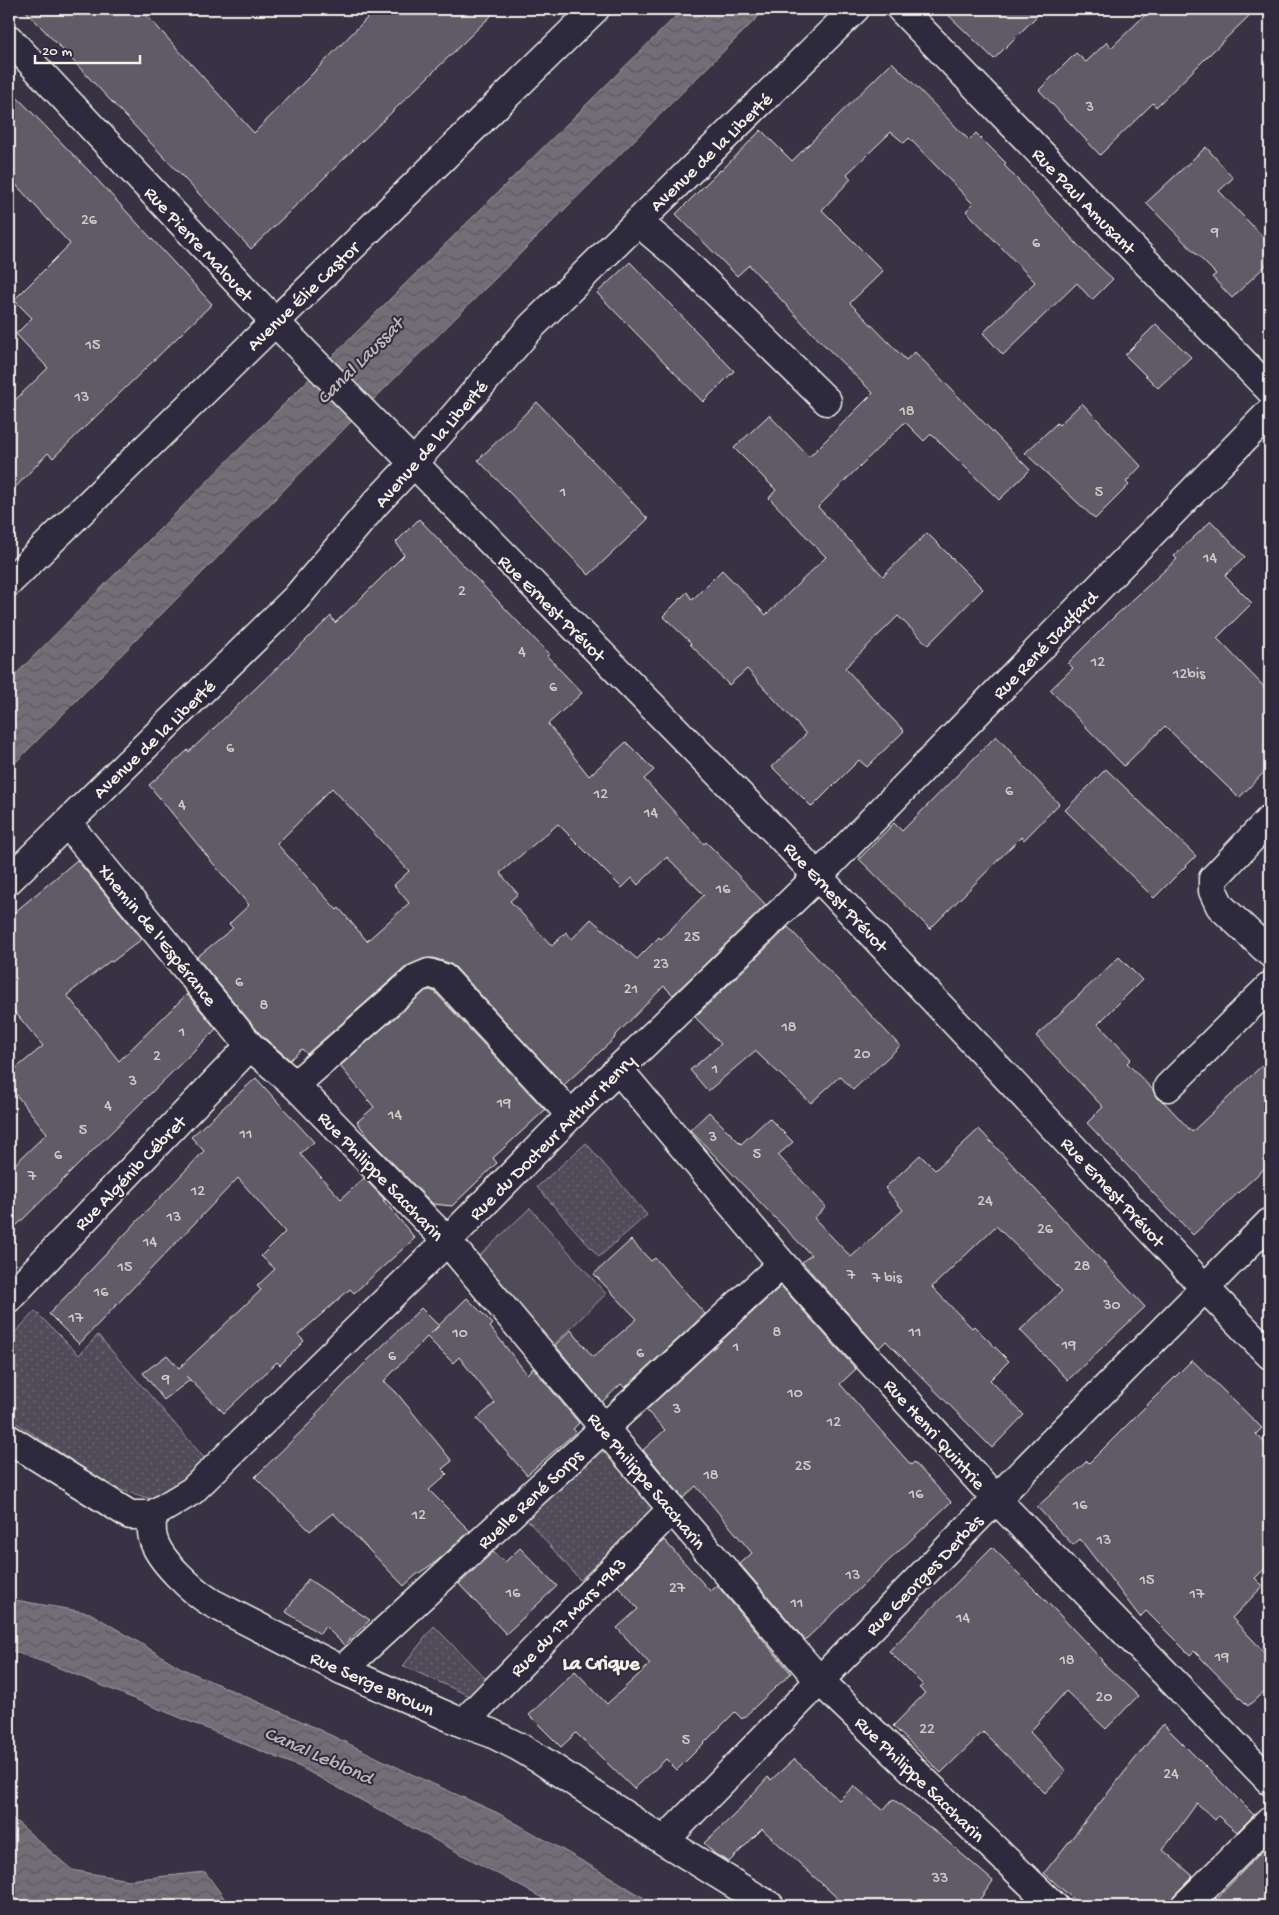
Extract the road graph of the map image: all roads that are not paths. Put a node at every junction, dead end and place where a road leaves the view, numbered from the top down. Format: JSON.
{"nodes":[{"id":1,"x":595,"y":9,"type":"edge"},
{"id":2,"x":855,"y":9,"type":"edge"},
{"id":3,"x":901,"y":9,"type":"edge"},
{"id":4,"x":9,"y":39,"type":"edge"},
{"id":5,"x":638,"y":222,"type":"junction"},
{"id":6,"x":275,"y":322,"type":"junction"},
{"id":7,"x":1270,"y":390,"type":"edge"},
{"id":8,"x":827,"y":401,"type":"dead end"},
{"id":9,"x":1270,"y":412,"type":"edge"},
{"id":10,"x":404,"y":455,"type":"junction"},
{"id":11,"x":9,"y":582,"type":"edge"},
{"id":12,"x":1270,"y":819,"type":"edge"},
{"id":13,"x":68,"y":822,"type":"junction"},
{"id":14,"x":818,"y":876,"type":"junction"},
{"id":15,"x":9,"y":880,"type":"edge"},
{"id":16,"x":1270,"y":953,"type":"edge"},
{"id":17,"x":1270,"y":986,"type":"edge"},
{"id":18,"x":250,"y":1046,"type":"junction"},
{"id":19,"x":618,"y":1069,"type":"junction"},
{"id":20,"x":295,"y":1085,"type":"junction"},
{"id":21,"x":1168,"y":1087,"type":"dead end"},
{"id":22,"x":571,"y":1115,"type":"junction"},
{"id":23,"x":1270,"y":1222,"type":"edge"},
{"id":24,"x":446,"y":1241,"type":"junction"},
{"id":25,"x":782,"y":1264,"type":"junction"},
{"id":26,"x":1205,"y":1288,"type":"junction"},
{"id":27,"x":9,"y":1298,"type":"edge"},
{"id":28,"x":1270,"y":1355,"type":"edge"},
{"id":29,"x":604,"y":1428,"type":"junction"},
{"id":30,"x":9,"y":1439,"type":"edge"},
{"id":31,"x":996,"y":1499,"type":"junction"},
{"id":32,"x":672,"y":1510,"type":"junction"},
{"id":33,"x":152,"y":1515,"type":"junction"},
{"id":34,"x":342,"y":1670,"type":"junction"},
{"id":35,"x":820,"y":1680,"type":"junction"},
{"id":36,"x":463,"y":1723,"type":"junction"},
{"id":37,"x":1270,"y":1781,"type":"edge"},
{"id":38,"x":1270,"y":1821,"type":"edge"},
{"id":39,"x":664,"y":1841,"type":"junction"},
{"id":40,"x":770,"y":1906,"type":"edge"},
{"id":41,"x":1054,"y":1906,"type":"edge"},
{"id":42,"x":1185,"y":1906,"type":"edge"}],
"edges":[{"from":1,"to":6,"type":"street","name":"Avenue Élie Castor"},
{"from":2,"to":5,"type":"street","name":"Avenue de la Liberté"},
{"from":3,"to":7,"type":"street","name":"Rue Paul Amusant"},
{"from":4,"to":6,"type":"street","name":"Rue Pierre Malouet"},
{"from":5,"to":8,"type":"street"},
{"from":5,"to":10,"type":"street","name":"Avenue de la Liberté"},
{"from":6,"to":10,"type":"street","name":"Rue Pierre Malouet"},
{"from":6,"to":11,"type":"street","name":"Avenue Élie Castor"},
{"from":9,"to":14,"type":"street","name":"Rue René Jadfard"},
{"from":10,"to":13,"type":"street","name":"Avenue de la Liberté"},
{"from":10,"to":14,"type":"street","name":"Rue Ernest Prévot"},
{"from":12,"to":16,"type":"street"},
{"from":13,"to":15,"type":"street","name":"Avenue de la Liberté"},
{"from":13,"to":18,"type":"street","name":"Xhemin de l'Espérance"},
{"from":14,"to":19,"type":"street","name":"Rue du Docteur Arthur Henry"},
{"from":14,"to":26,"type":"street","name":"Rue Ernest Prévot"},
{"from":17,"to":21,"type":"street"},
{"from":18,"to":20,"type":"street","name":"Rue Philippe Saccharin"},
{"from":18,"to":27,"type":"street","name":"Rue Algénib Cébret"},
{"from":19,"to":22,"type":"street","name":"Rue du Docteur Arthur Henry"},
{"from":19,"to":25,"type":"street","name":"Rue Henri Quintrie"},
{"from":20,"to":22,"type":"street"},
{"from":20,"to":24,"type":"street","name":"Rue Philippe Saccharin"},
{"from":22,"to":24,"type":"street","name":"Rue du Docteur Arthur Henry"},
{"from":23,"to":26,"type":"street","name":"Rue Georges Derbès"},
{"from":24,"to":29,"type":"street","name":"Rue Philippe Saccharin"},
{"from":24,"to":33,"type":"street","name":"Rue du Docteur Arthur Henry"},
{"from":25,"to":29,"type":"street","name":"Ruelle René Sorps"},
{"from":25,"to":31,"type":"street","name":"Rue Henri Quintrie"},
{"from":26,"to":28,"type":"street","name":"Rue Ernest Prévot"},
{"from":26,"to":31,"type":"street","name":"Rue Georges Derbès"},
{"from":29,"to":32,"type":"street","name":"Rue Philippe Saccharin"},
{"from":29,"to":34,"type":"street","name":"Ruelle René Sorps"},
{"from":30,"to":33,"type":"street"},
{"from":31,"to":35,"type":"street","name":"Rue Georges Derbès"},
{"from":31,"to":37,"type":"street","name":"Rue Henri Quintrie"},
{"from":32,"to":35,"type":"street","name":"Rue Philippe Saccharin"},
{"from":32,"to":36,"type":"street","name":"Rue du 17 Mars 1943"},
{"from":33,"to":34,"type":"street","name":"Rue Serge Brown"},
{"from":34,"to":36,"type":"street","name":"Rue Serge Brown"},
{"from":35,"to":39,"type":"street","name":"Rue Georges Derbès"},
{"from":35,"to":41,"type":"street","name":"Rue Philippe Saccharin"},
{"from":36,"to":39,"type":"street","name":"Rue Serge Brown"},
{"from":38,"to":42,"type":"street"},
{"from":39,"to":40,"type":"street","name":"Rue Serge Brown"}]}
